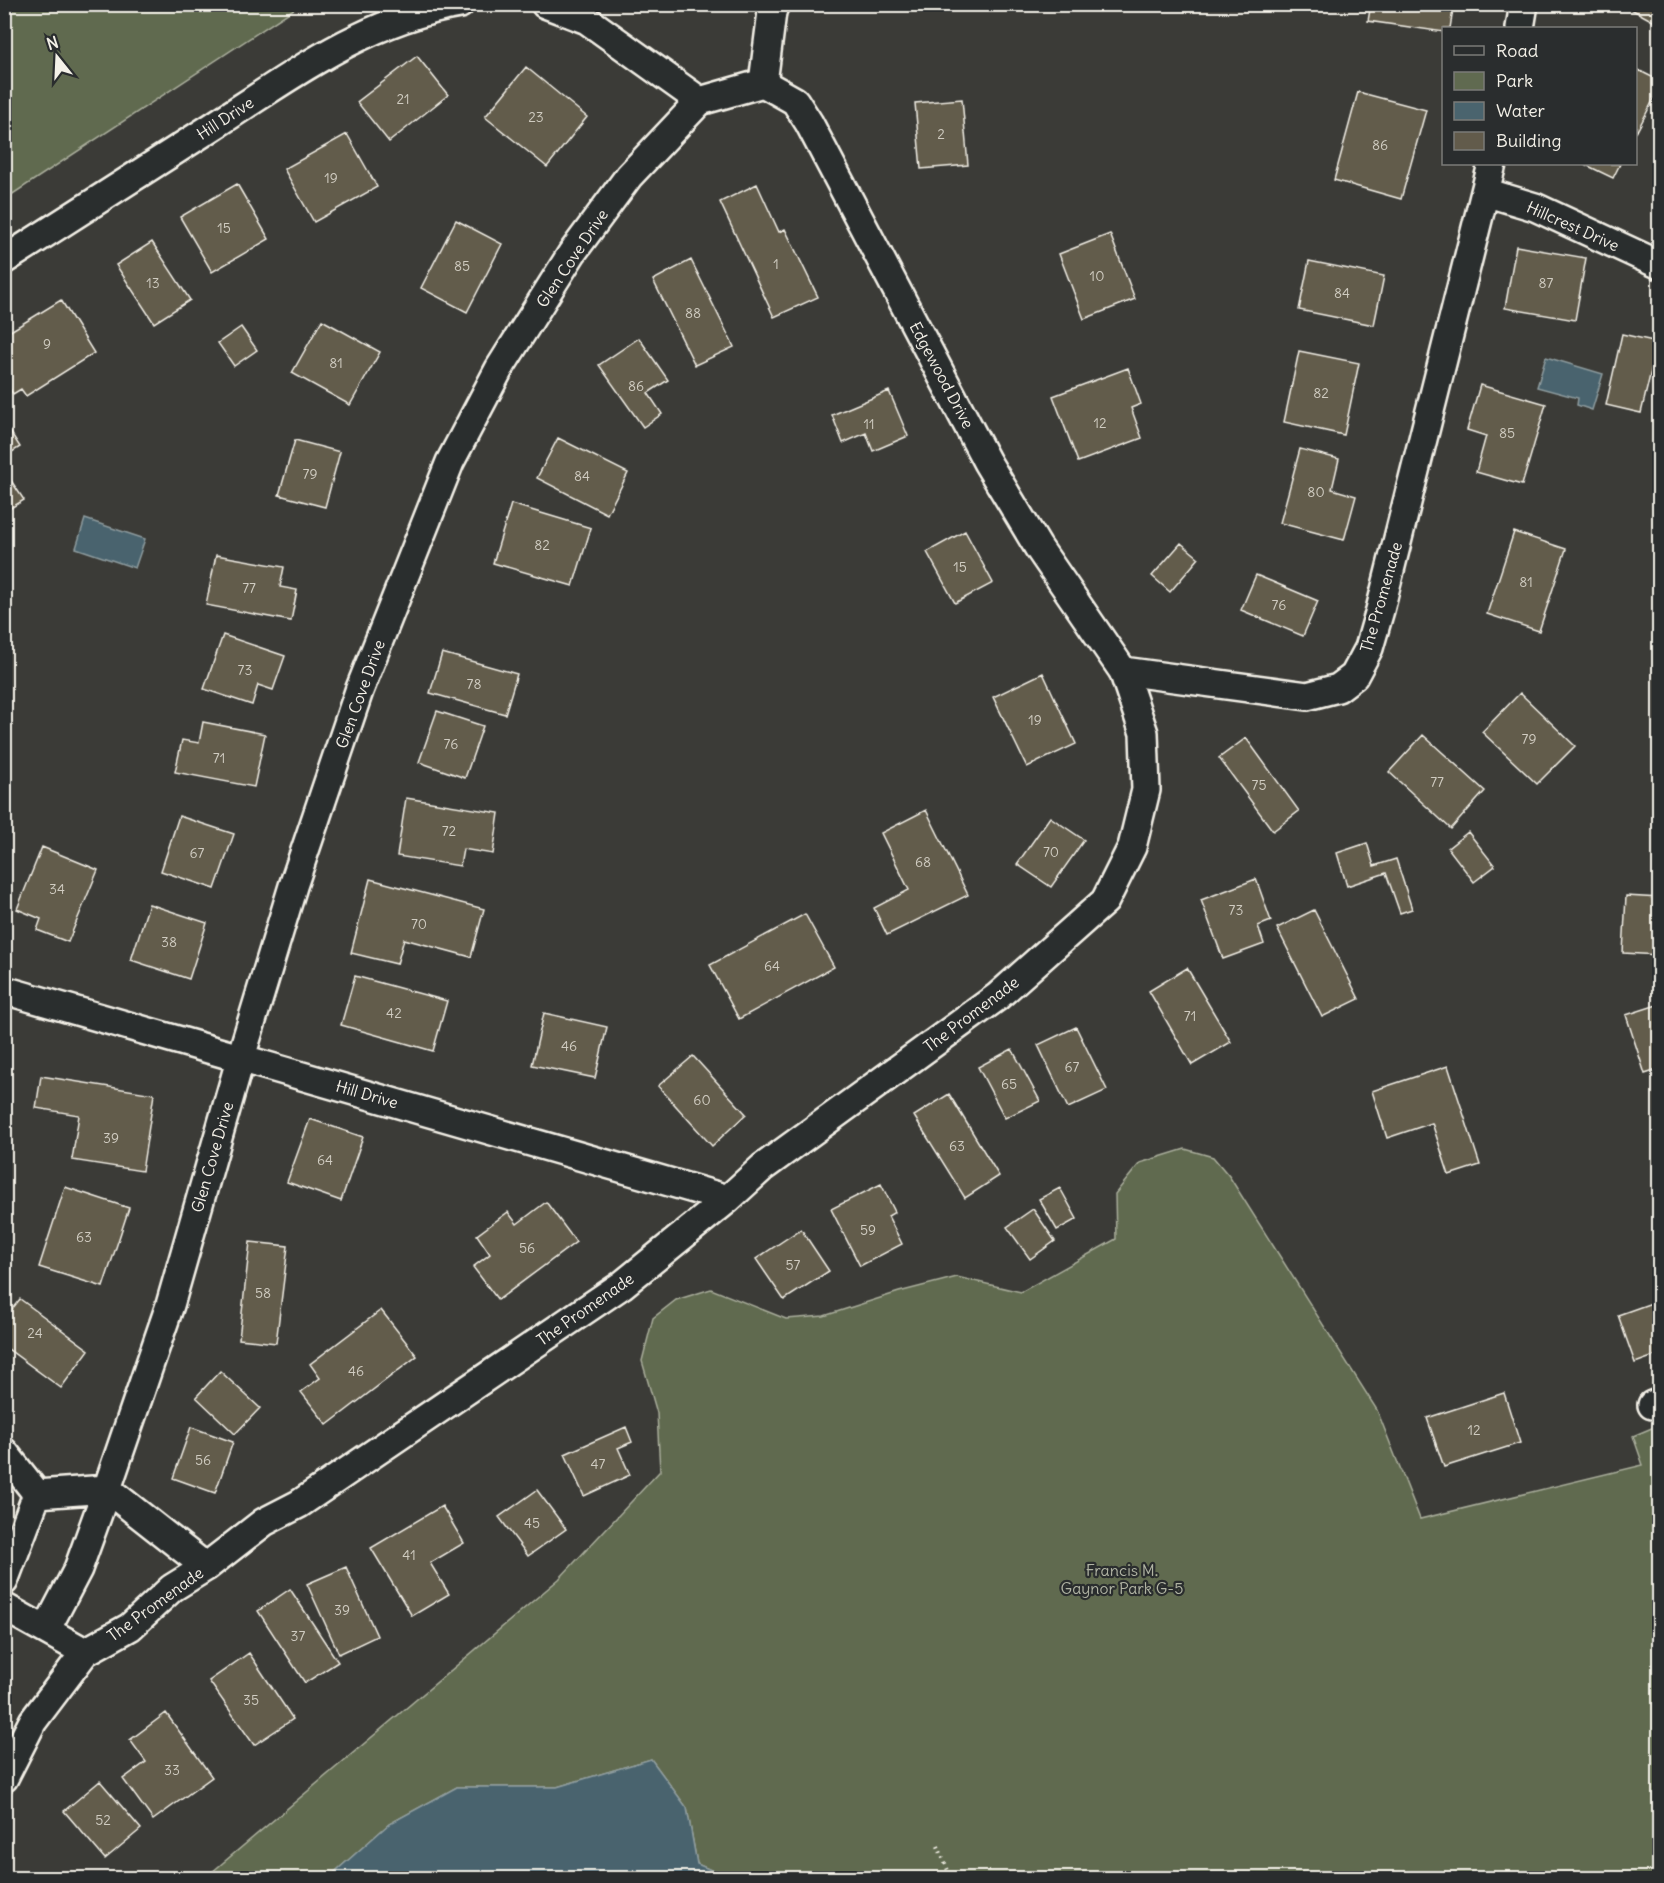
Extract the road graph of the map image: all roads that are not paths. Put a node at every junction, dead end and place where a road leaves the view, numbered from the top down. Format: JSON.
{"nodes":[{"id":1,"x":460,"y":4,"type":"edge"},
{"id":2,"x":545,"y":4,"type":"edge"},
{"id":3,"x":775,"y":4,"type":"edge"},
{"id":4,"x":1524,"y":4,"type":"edge"},
{"id":5,"x":1521,"y":27,"type":"edge"},
{"id":6,"x":763,"y":83,"type":"junction"},
{"id":7,"x":700,"y":100,"type":"junction"},
{"id":8,"x":1492,"y":165,"type":"edge"},
{"id":9,"x":1485,"y":192,"type":"junction"},
{"id":10,"x":4,"y":260,"type":"edge"},
{"id":11,"x":1659,"y":265,"type":"edge"},
{"id":12,"x":1123,"y":671,"type":"junction"},
{"id":13,"x":4,"y":990,"type":"edge"},
{"id":14,"x":241,"y":1057,"type":"junction"},
{"id":15,"x":728,"y":1199,"type":"junction"},
{"id":16,"x":4,"y":1452,"type":"edge"},
{"id":17,"x":107,"y":1489,"type":"junction"},
{"id":18,"x":37,"y":1494,"type":"junction"},
{"id":19,"x":206,"y":1567,"type":"junction"},
{"id":20,"x":4,"y":1581,"type":"edge"},
{"id":21,"x":4,"y":1607,"type":"edge"},
{"id":22,"x":46,"y":1630,"type":"junction"},
{"id":23,"x":85,"y":1652,"type":"junction"},
{"id":24,"x":4,"y":1778,"type":"edge"}],
"edges":[{"from":1,"to":10,"type":"street","name":"Hill Drive"},
{"from":2,"to":7,"type":"street"},
{"from":3,"to":6,"type":"street"},
{"from":4,"to":5,"type":"street"},
{"from":6,"to":7,"type":"street"},
{"from":6,"to":12,"type":"street","name":"Edgewood Drive"},
{"from":7,"to":14,"type":"street","name":"Glen Cove Drive"},
{"from":8,"to":9,"type":"street","name":"The Promenade"},
{"from":9,"to":11,"type":"street","name":"Hillcrest Drive"},
{"from":9,"to":12,"type":"street","name":"The Promenade"},
{"from":12,"to":15,"type":"street","name":"The Promenade"},
{"from":13,"to":14,"type":"street","name":"Hill Drive"},
{"from":14,"to":15,"type":"street","name":"Hill Drive"},
{"from":14,"to":17,"type":"street","name":"Glen Cove Drive"},
{"from":15,"to":19,"type":"street","name":"The Promenade"},
{"from":16,"to":18,"type":"street"},
{"from":17,"to":18,"type":"street"},
{"from":17,"to":19,"type":"street"},
{"from":17,"to":22,"type":"street","name":"Glen Cove Drive"},
{"from":18,"to":20,"type":"street"},
{"from":19,"to":23,"type":"street","name":"The Promenade"},
{"from":21,"to":22,"type":"street"},
{"from":22,"to":23,"type":"street"},
{"from":23,"to":24,"type":"street"}]}
